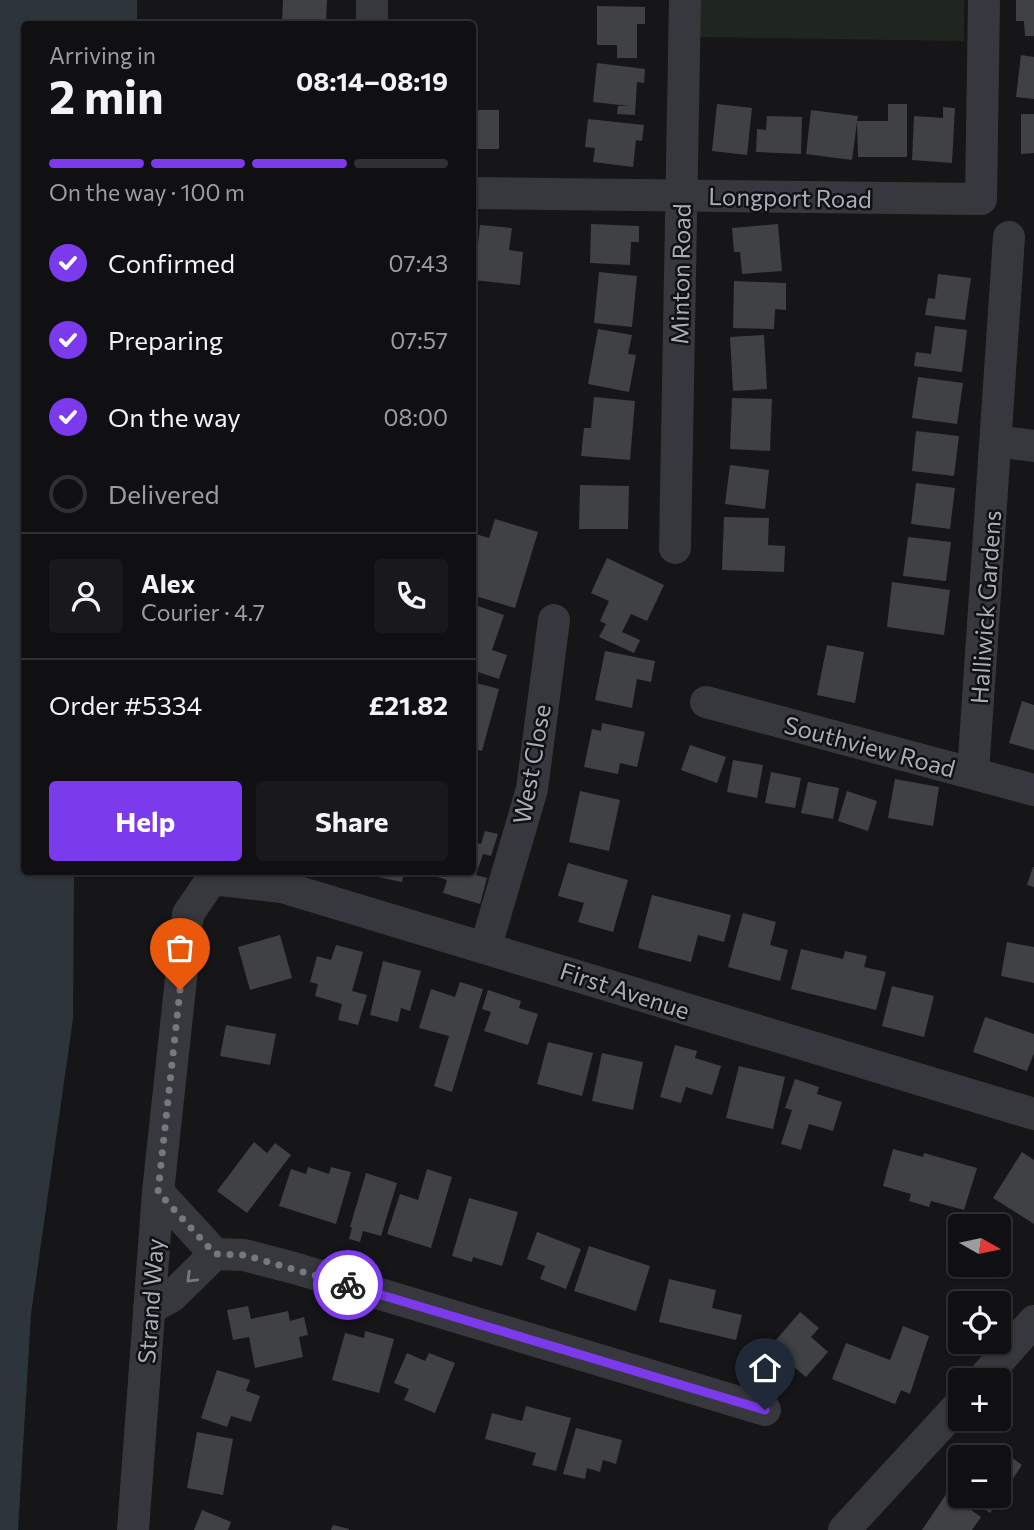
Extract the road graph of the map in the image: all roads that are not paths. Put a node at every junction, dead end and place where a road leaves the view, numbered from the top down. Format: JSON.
{"nodes":[{"id":1,"x":372,"y":0,"type":"edge"},
{"id":2,"x":685,"y":0,"type":"edge"},
{"id":3,"x":984,"y":0,"type":"edge"},
{"id":4,"x":372,"y":21,"type":"edge"},
{"id":5,"x":476,"y":192,"type":"edge"},
{"id":6,"x":681,"y":195,"type":"junction"},
{"id":7,"x":1009,"y":237,"type":"dead end"},
{"id":8,"x":997,"y":441,"type":"junction"},
{"id":9,"x":1034,"y":446,"type":"edge"},
{"id":10,"x":675,"y":548,"type":"dead end"},
{"id":11,"x":554,"y":620,"type":"dead end"},
{"id":12,"x":706,"y":702,"type":"dead end"},
{"id":13,"x":973,"y":773,"type":"junction"},
{"id":14,"x":1034,"y":790,"type":"edge"},
{"id":15,"x":211,"y":875,"type":"edge"},
{"id":16,"x":486,"y":946,"type":"junction"},
{"id":17,"x":1034,"y":1114,"type":"edge"},
{"id":18,"x":158,"y":1192,"type":"junction"},
{"id":19,"x":215,"y":1254,"type":"junction"},
{"id":20,"x":149,"y":1309,"type":"junction"},
{"id":21,"x":1034,"y":1321,"type":"edge"},
{"id":22,"x":992,"y":1368,"type":"edge"},
{"id":23,"x":765,"y":1410,"type":"dead end"},
{"id":24,"x":948,"y":1417,"type":"edge"},
{"id":25,"x":133,"y":1530,"type":"edge"},
{"id":26,"x":844,"y":1530,"type":"edge"}],
"edges":[{"from":1,"to":4,"type":"street"},
{"from":2,"to":6,"type":"street","name":"Minton Road"},
{"from":3,"to":6,"type":"street","name":"Longport Road"},
{"from":5,"to":6,"type":"street","name":"Longport Road"},
{"from":6,"to":10,"type":"street","name":"Minton Road"},
{"from":7,"to":8,"type":"street","name":"Halliwick Gardens"},
{"from":8,"to":9,"type":"street"},
{"from":8,"to":13,"type":"street","name":"Halliwick Gardens"},
{"from":11,"to":16,"type":"street","name":"West Close"},
{"from":12,"to":13,"type":"street","name":"Southview Road"},
{"from":13,"to":14,"type":"street","name":"Southview Road"},
{"from":15,"to":16,"type":"street","name":"First Avenue"},
{"from":15,"to":18,"type":"street","name":"Strand Way"},
{"from":16,"to":17,"type":"street","name":"First Avenue"},
{"from":18,"to":19,"type":"street"},
{"from":18,"to":20,"type":"street","name":"Strand Way"},
{"from":19,"to":20,"type":"street","one_way":true},
{"from":19,"to":23,"type":"street"},
{"from":20,"to":25,"type":"street","name":"Strand Way"},
{"from":21,"to":22,"type":"street"},
{"from":24,"to":26,"type":"street"}]}
